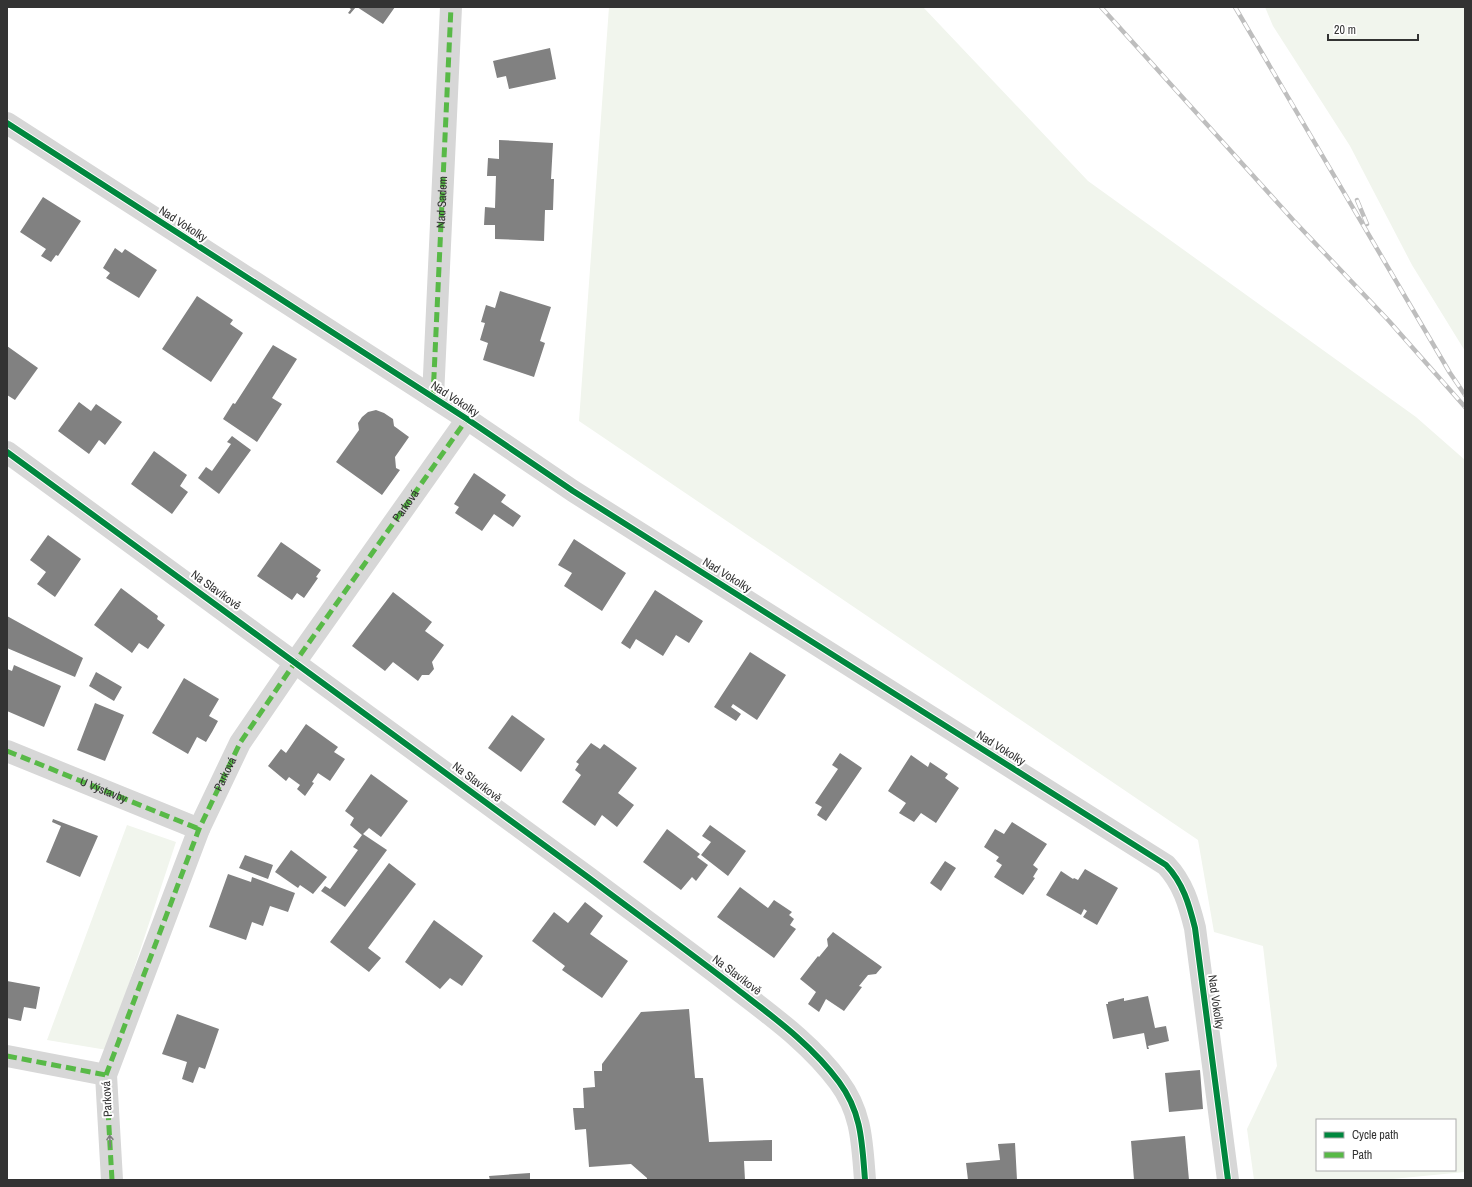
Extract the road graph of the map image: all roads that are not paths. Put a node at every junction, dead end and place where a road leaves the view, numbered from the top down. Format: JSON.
{"nodes":[{"id":1,"x":451,"y":7,"type":"edge"},
{"id":2,"x":7,"y":123,"type":"edge"},
{"id":3,"x":433,"y":397,"type":"junction"},
{"id":4,"x":467,"y":419,"type":"junction"},
{"id":5,"x":7,"y":452,"type":"edge"},
{"id":6,"x":296,"y":661,"type":"junction"},
{"id":7,"x":7,"y":751,"type":"edge"},
{"id":8,"x":199,"y":829,"type":"junction"},
{"id":9,"x":7,"y":1056,"type":"edge"},
{"id":10,"x":106,"y":1075,"type":"junction"},
{"id":11,"x":112,"y":1180,"type":"edge"},
{"id":12,"x":865,"y":1180,"type":"edge"},
{"id":13,"x":1228,"y":1180,"type":"edge"}],
"edges":[{"from":1,"to":3,"type":"street","name":"Nad Sadem"},
{"from":2,"to":3,"type":"street","name":"Nad Vokolky"},
{"from":3,"to":4,"type":"street","name":"Nad Vokolky"},
{"from":4,"to":6,"type":"street","name":"Parková"},
{"from":4,"to":13,"type":"street","name":"Nad Vokolky"},
{"from":5,"to":6,"type":"street","name":"Na Slavíkově"},
{"from":6,"to":8,"type":"street","name":"Parková"},
{"from":6,"to":12,"type":"street","name":"Na Slavíkově"},
{"from":7,"to":8,"type":"street","name":"U Výstavby"},
{"from":8,"to":10,"type":"street","name":"Parková"},
{"from":9,"to":10,"type":"street"},
{"from":11,"to":10,"type":"street","name":"Parková","one_way":true}]}
